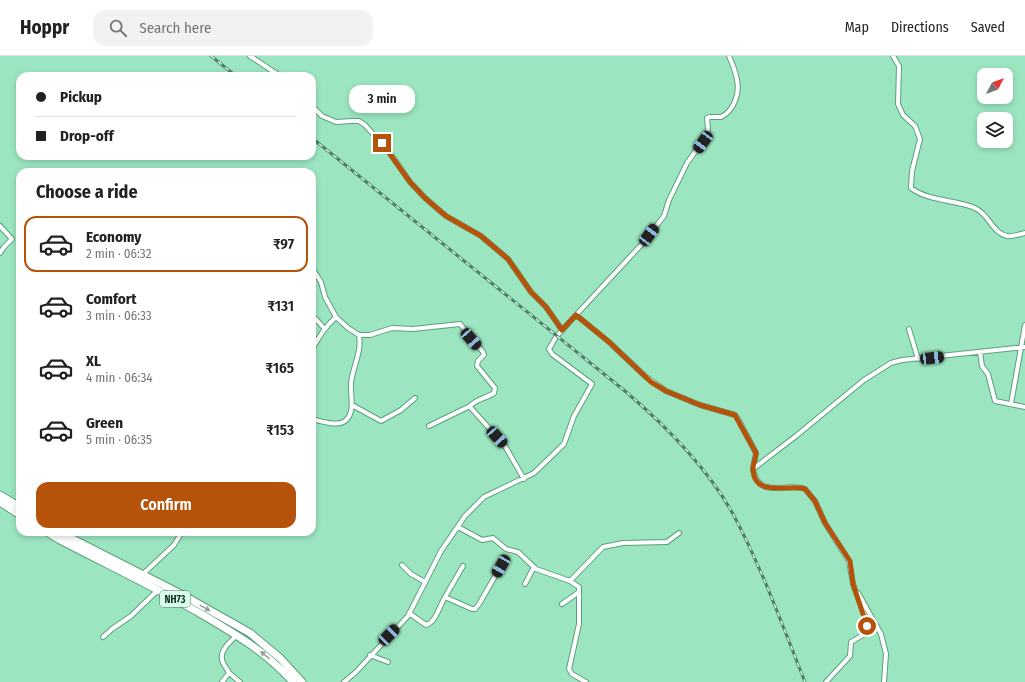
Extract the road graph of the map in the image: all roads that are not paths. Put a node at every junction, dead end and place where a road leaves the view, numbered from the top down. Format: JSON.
{"nodes":[{"id":1,"x":250,"y":56,"type":"edge"},
{"id":2,"x":729,"y":56,"type":"edge"},
{"id":3,"x":893,"y":56,"type":"edge"},
{"id":4,"x":274,"y":72,"type":"edge"},
{"id":5,"x":316,"y":110,"type":"edge"},
{"id":6,"x":0,"y":226,"type":"edge"},
{"id":7,"x":1025,"y":234,"type":"edge"},
{"id":8,"x":0,"y":253,"type":"edge"},
{"id":9,"x":316,"y":274,"type":"edge"},
{"id":10,"x":576,"y":315,"type":"junction"},
{"id":11,"x":336,"y":318,"type":"junction"},
{"id":12,"x":316,"y":319,"type":"edge"},
{"id":13,"x":1025,"y":325,"type":"edge"},
{"id":14,"x":324,"y":328,"type":"junction"},
{"id":15,"x":910,"y":329,"type":"dead end"},
{"id":16,"x":562,"y":330,"type":"junction"},
{"id":17,"x":359,"y":335,"type":"junction"},
{"id":18,"x":316,"y":343,"type":"edge"},
{"id":19,"x":1023,"y":347,"type":"edge"},
{"id":20,"x":980,"y":352,"type":"junction"},
{"id":21,"x":918,"y":359,"type":"junction"},
{"id":22,"x":415,"y":398,"type":"dead end"},
{"id":23,"x":1011,"y":404,"type":"junction"},
{"id":24,"x":352,"y":405,"type":"junction"},
{"id":25,"x":470,"y":406,"type":"junction"},
{"id":26,"x":1025,"y":407,"type":"edge"},
{"id":27,"x":316,"y":420,"type":"edge"},
{"id":28,"x":429,"y":426,"type":"dead end"},
{"id":29,"x":753,"y":469,"type":"junction"},
{"id":30,"x":524,"y":479,"type":"junction"},
{"id":31,"x":0,"y":495,"type":"edge"},
{"id":32,"x":0,"y":502,"type":"edge"},
{"id":33,"x":16,"y":505,"type":"edge"},
{"id":34,"x":16,"y":512,"type":"edge"},
{"id":35,"x":458,"y":526,"type":"junction"},
{"id":36,"x":679,"y":533,"type":"dead end"},
{"id":37,"x":54,"y":536,"type":"edge"},
{"id":38,"x":67,"y":536,"type":"edge"},
{"id":39,"x":180,"y":536,"type":"edge"},
{"id":40,"x":505,"y":559,"type":"dead end"},
{"id":41,"x":402,"y":565,"type":"dead end"},
{"id":42,"x":463,"y":566,"type":"dead end"},
{"id":43,"x":534,"y":567,"type":"junction"},
{"id":44,"x":142,"y":575,"type":"junction"},
{"id":45,"x":570,"y":581,"type":"junction"},
{"id":46,"x":425,"y":582,"type":"junction"},
{"id":47,"x":525,"y":584,"type":"dead end"},
{"id":48,"x":853,"y":584,"type":"junction"},
{"id":49,"x":855,"y":589,"type":"junction"},
{"id":50,"x":158,"y":590,"type":"junction"},
{"id":51,"x":579,"y":592,"type":"junction"},
{"id":52,"x":859,"y":594,"type":"junction"},
{"id":53,"x":445,"y":597,"type":"junction"},
{"id":54,"x":562,"y":604,"type":"dead end"},
{"id":55,"x":409,"y":613,"type":"junction"},
{"id":56,"x":237,"y":635,"type":"junction"},
{"id":57,"x":103,"y":637,"type":"dead end"},
{"id":58,"x":370,"y":655,"type":"junction"},
{"id":59,"x":388,"y":662,"type":"dead end"},
{"id":60,"x":229,"y":673,"type":"junction"},
{"id":61,"x":222,"y":682,"type":"edge"},
{"id":62,"x":240,"y":682,"type":"edge"},
{"id":63,"x":292,"y":682,"type":"edge"},
{"id":64,"x":302,"y":682,"type":"edge"},
{"id":65,"x":344,"y":682,"type":"edge"},
{"id":66,"x":586,"y":682,"type":"edge"},
{"id":67,"x":826,"y":682,"type":"edge"},
{"id":68,"x":884,"y":682,"type":"edge"}],
"edges":[{"from":1,"to":4,"type":"street"},
{"from":2,"to":10,"type":"street"},
{"from":3,"to":7,"type":"street"},
{"from":5,"to":16,"type":"street"},
{"from":6,"to":8,"type":"street"},
{"from":9,"to":11,"type":"street"},
{"from":10,"to":16,"type":"street"},
{"from":10,"to":29,"type":"street"},
{"from":11,"to":14,"type":"street"},
{"from":11,"to":17,"type":"street"},
{"from":12,"to":14,"type":"street"},
{"from":13,"to":19,"type":"street"},
{"from":14,"to":18,"type":"street"},
{"from":15,"to":21,"type":"street"},
{"from":16,"to":30,"type":"street"},
{"from":17,"to":24,"type":"street"},
{"from":17,"to":25,"type":"street"},
{"from":19,"to":20,"type":"street"},
{"from":19,"to":23,"type":"street"},
{"from":20,"to":21,"type":"street"},
{"from":20,"to":23,"type":"street"},
{"from":21,"to":29,"type":"street"},
{"from":22,"to":24,"type":"street"},
{"from":23,"to":26,"type":"street"},
{"from":24,"to":27,"type":"street"},
{"from":25,"to":28,"type":"street"},
{"from":25,"to":30,"type":"street"},
{"from":29,"to":48,"type":"street"},
{"from":30,"to":35,"type":"street"},
{"from":31,"to":33,"type":"highway"},
{"from":32,"to":34,"type":"highway"},
{"from":35,"to":43,"type":"street"},
{"from":35,"to":46,"type":"street"},
{"from":36,"to":45,"type":"street"},
{"from":37,"to":50,"type":"highway","number":"NH73"},
{"from":38,"to":44,"type":"highway","number":"NH73"},
{"from":39,"to":44,"type":"street"},
{"from":40,"to":53,"type":"street"},
{"from":41,"to":46,"type":"street"},
{"from":42,"to":53,"type":"street"},
{"from":43,"to":45,"type":"street"},
{"from":43,"to":47,"type":"street"},
{"from":44,"to":64,"type":"highway","number":"NH73","one_way":true},
{"from":45,"to":51,"type":"street"},
{"from":46,"to":55,"type":"street"},
{"from":48,"to":49,"type":"street"},
{"from":48,"to":52,"type":"street"},
{"from":49,"to":52,"type":"street"},
{"from":49,"to":67,"type":"street"},
{"from":50,"to":56,"type":"highway","number":"NH73"},
{"from":50,"to":57,"type":"street"},
{"from":51,"to":54,"type":"street"},
{"from":51,"to":66,"type":"street"},
{"from":52,"to":68,"type":"street"},
{"from":53,"to":55,"type":"street"},
{"from":55,"to":58,"type":"street"},
{"from":56,"to":60,"type":"street"},
{"from":63,"to":56,"type":"highway","number":"NH73","one_way":true},
{"from":58,"to":59,"type":"street"},
{"from":58,"to":65,"type":"street"},
{"from":60,"to":61,"type":"street"},
{"from":60,"to":62,"type":"street"}]}
